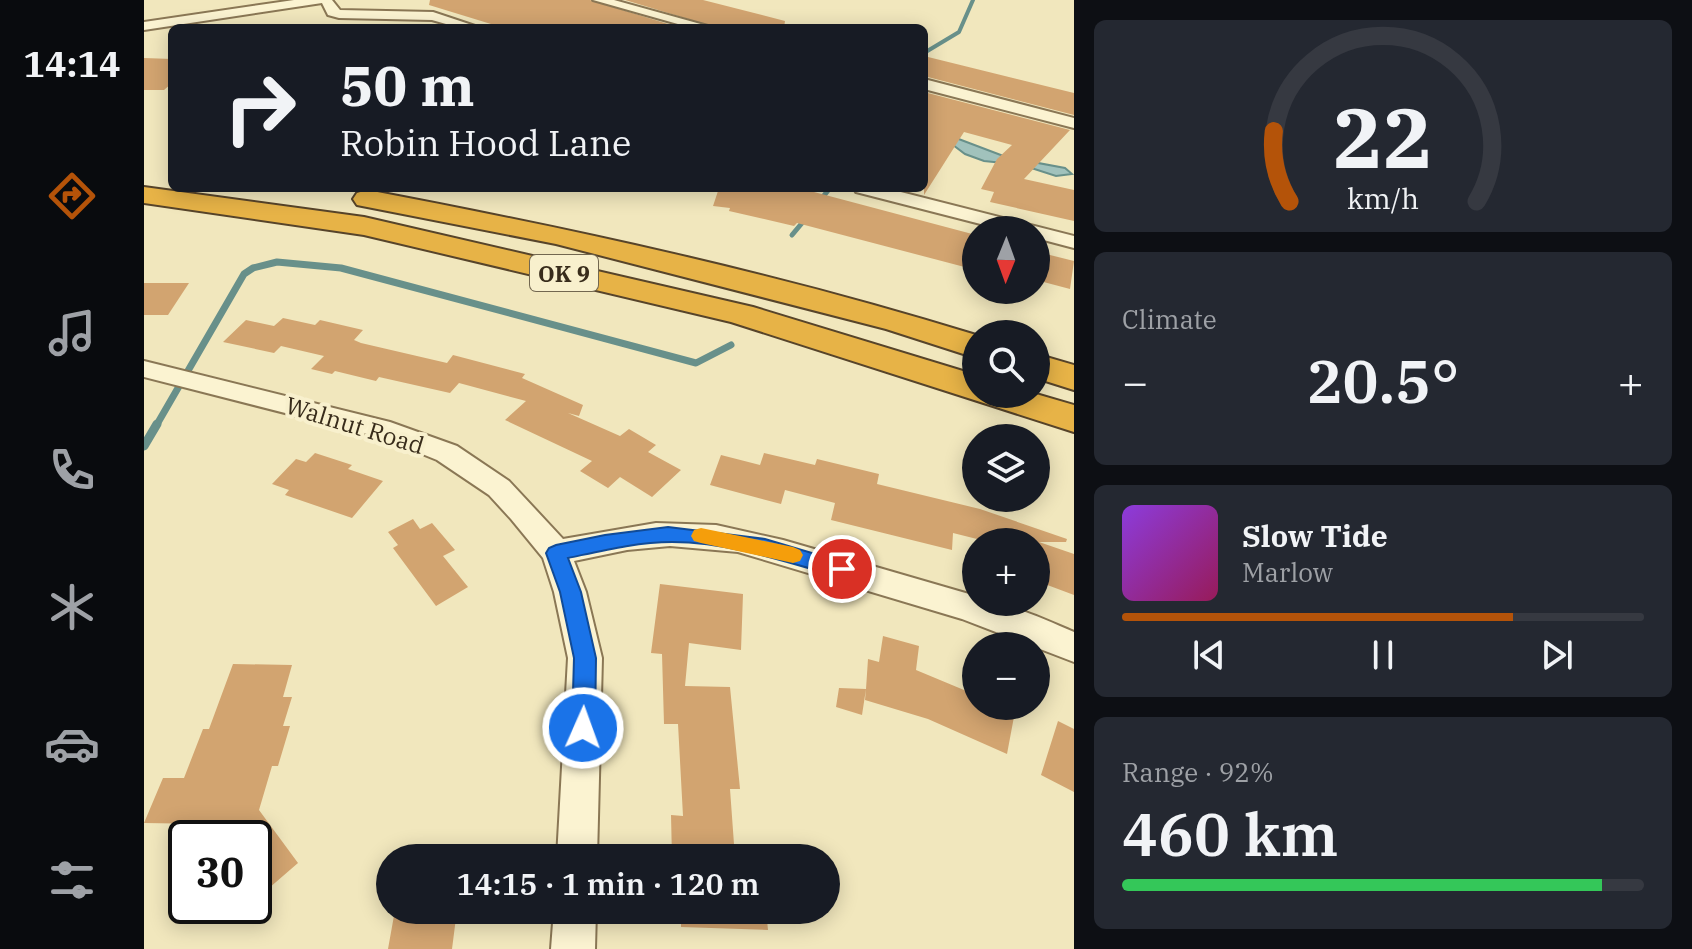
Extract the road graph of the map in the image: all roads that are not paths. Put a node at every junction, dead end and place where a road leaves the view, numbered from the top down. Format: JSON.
{"nodes":[{"id":1,"x":319,"y":0,"type":"edge"},
{"id":2,"x":326,"y":0,"type":"edge"},
{"id":3,"x":347,"y":0,"type":"edge"},
{"id":4,"x":599,"y":0,"type":"edge"},
{"id":5,"x":372,"y":15,"type":"junction"},
{"id":6,"x":402,"y":15,"type":"junction"},
{"id":7,"x":362,"y":24,"type":"edge"},
{"id":8,"x":393,"y":24,"type":"edge"},
{"id":9,"x":460,"y":24,"type":"edge"},
{"id":10,"x":692,"y":24,"type":"edge"},
{"id":11,"x":144,"y":26,"type":"edge"},
{"id":12,"x":928,"y":85,"type":"edge"},
{"id":13,"x":1074,"y":123,"type":"edge"},
{"id":14,"x":324,"y":192,"type":"edge"},
{"id":15,"x":879,"y":192,"type":"edge"},
{"id":16,"x":144,"y":195,"type":"edge"},
{"id":17,"x":972,"y":216,"type":"edge"},
{"id":18,"x":1050,"y":236,"type":"edge"},
{"id":19,"x":1074,"y":242,"type":"edge"},
{"id":20,"x":962,"y":343,"type":"edge"},
{"id":21,"x":150,"y":370,"type":"edge"},
{"id":22,"x":1050,"y":370,"type":"edge"},
{"id":23,"x":1074,"y":378,"type":"edge"},
{"id":24,"x":962,"y":384,"type":"edge"},
{"id":25,"x":1039,"y":408,"type":"edge"},
{"id":26,"x":1074,"y":419,"type":"edge"},
{"id":27,"x":556,"y":553,"type":"junction"},
{"id":28,"x":1074,"y":647,"type":"edge"},
{"id":29,"x":578,"y":844,"type":"edge"},
{"id":30,"x":574,"y":924,"type":"edge"},
{"id":31,"x":573,"y":949,"type":"edge"}],
"edges":[{"from":1,"to":11,"type":"street"},
{"from":2,"to":5,"type":"street"},
{"from":3,"to":5,"type":"street"},
{"from":4,"to":10,"type":"street"},
{"from":5,"to":6,"type":"street"},
{"from":5,"to":7,"type":"street"},
{"from":6,"to":8,"type":"street"},
{"from":6,"to":9,"type":"street"},
{"from":12,"to":13,"type":"street"},
{"from":14,"to":20,"type":"highway","number":"OK 9"},
{"from":15,"to":17,"type":"street"},
{"from":16,"to":24,"type":"highway","number":"OK 9"},
{"from":18,"to":19,"type":"street"},
{"from":21,"to":27,"type":"street","name":"Walnut Road"},
{"from":22,"to":23,"type":"highway"},
{"from":25,"to":26,"type":"highway"},
{"from":27,"to":28,"type":"street"},
{"from":27,"to":29,"type":"street","name":"Walnut Road"},
{"from":30,"to":31,"type":"street"}]}
